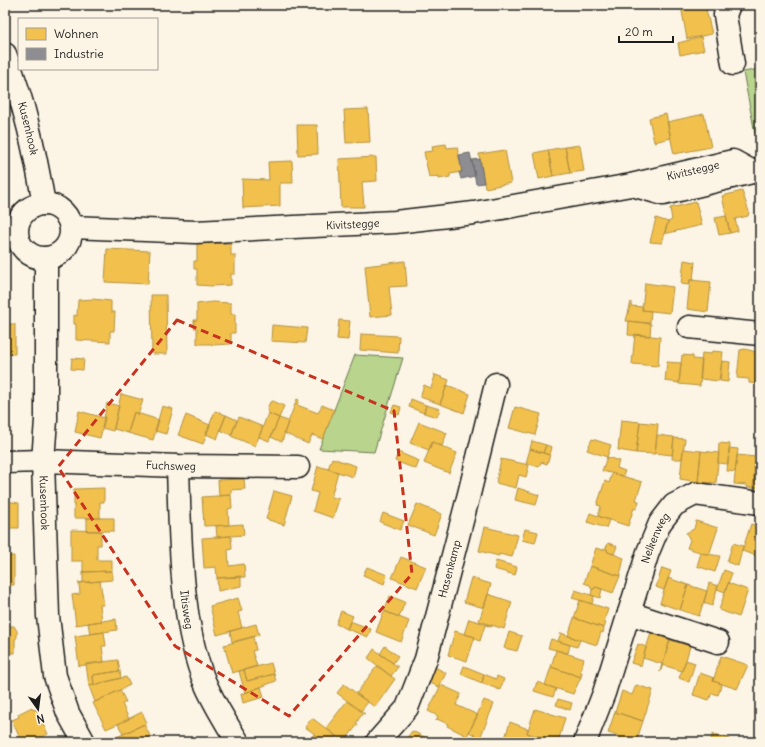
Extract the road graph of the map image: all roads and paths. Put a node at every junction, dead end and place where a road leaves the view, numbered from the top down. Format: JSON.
{"nodes":[{"id":1,"x":729,"y":5,"type":"edge"},
{"id":2,"x":5,"y":54,"type":"edge"},
{"id":3,"x":732,"y":64,"type":"dead end"},
{"id":4,"x":756,"y":171,"type":"edge"},
{"id":5,"x":44,"y":204,"type":"junction"},
{"id":6,"x":71,"y":228,"type":"junction"},
{"id":7,"x":12,"y":239,"type":"edge"},
{"id":8,"x":46,"y":258,"type":"junction"},
{"id":9,"x":689,"y":327,"type":"dead end"},
{"id":10,"x":760,"y":334,"type":"edge"},
{"id":11,"x":496,"y":384,"type":"dead end"},
{"id":12,"x":43,"y":461,"type":"junction"},
{"id":13,"x":5,"y":462,"type":"edge"},
{"id":14,"x":178,"y":466,"type":"junction"},
{"id":15,"x":298,"y":467,"type":"dead end"},
{"id":16,"x":760,"y":503,"type":"edge"},
{"id":17,"x":629,"y":613,"type":"junction"},
{"id":18,"x":718,"y":642,"type":"dead end"},
{"id":19,"x":84,"y":742,"type":"edge"},
{"id":20,"x":238,"y":742,"type":"edge"},
{"id":21,"x":377,"y":742,"type":"edge"},
{"id":22,"x":585,"y":742,"type":"edge"}],
"edges":[{"from":1,"to":3,"type":"street"},
{"from":2,"to":5,"type":"street","name":"Kusenhook"},
{"from":4,"to":6,"type":"street","name":"Kivitstegge"},
{"from":5,"to":6,"type":"street"},
{"from":5,"to":7,"type":"street"},
{"from":6,"to":8,"type":"street"},
{"from":7,"to":8,"type":"street"},
{"from":8,"to":12,"type":"street","name":"Kusenhook"},
{"from":9,"to":10,"type":"street"},
{"from":11,"to":21,"type":"street","name":"Hasenkamp"},
{"from":12,"to":13,"type":"street","name":"Fuchsweg"},
{"from":12,"to":14,"type":"street","name":"Fuchsweg"},
{"from":12,"to":19,"type":"street","name":"Kusenhook"},
{"from":14,"to":15,"type":"street","name":"Fuchsweg"},
{"from":14,"to":20,"type":"street","name":"Iltisweg"},
{"from":16,"to":17,"type":"street","name":"Nelkenweg"},
{"from":17,"to":18,"type":"street"},
{"from":17,"to":22,"type":"street","name":"Nelkenweg"}]}
